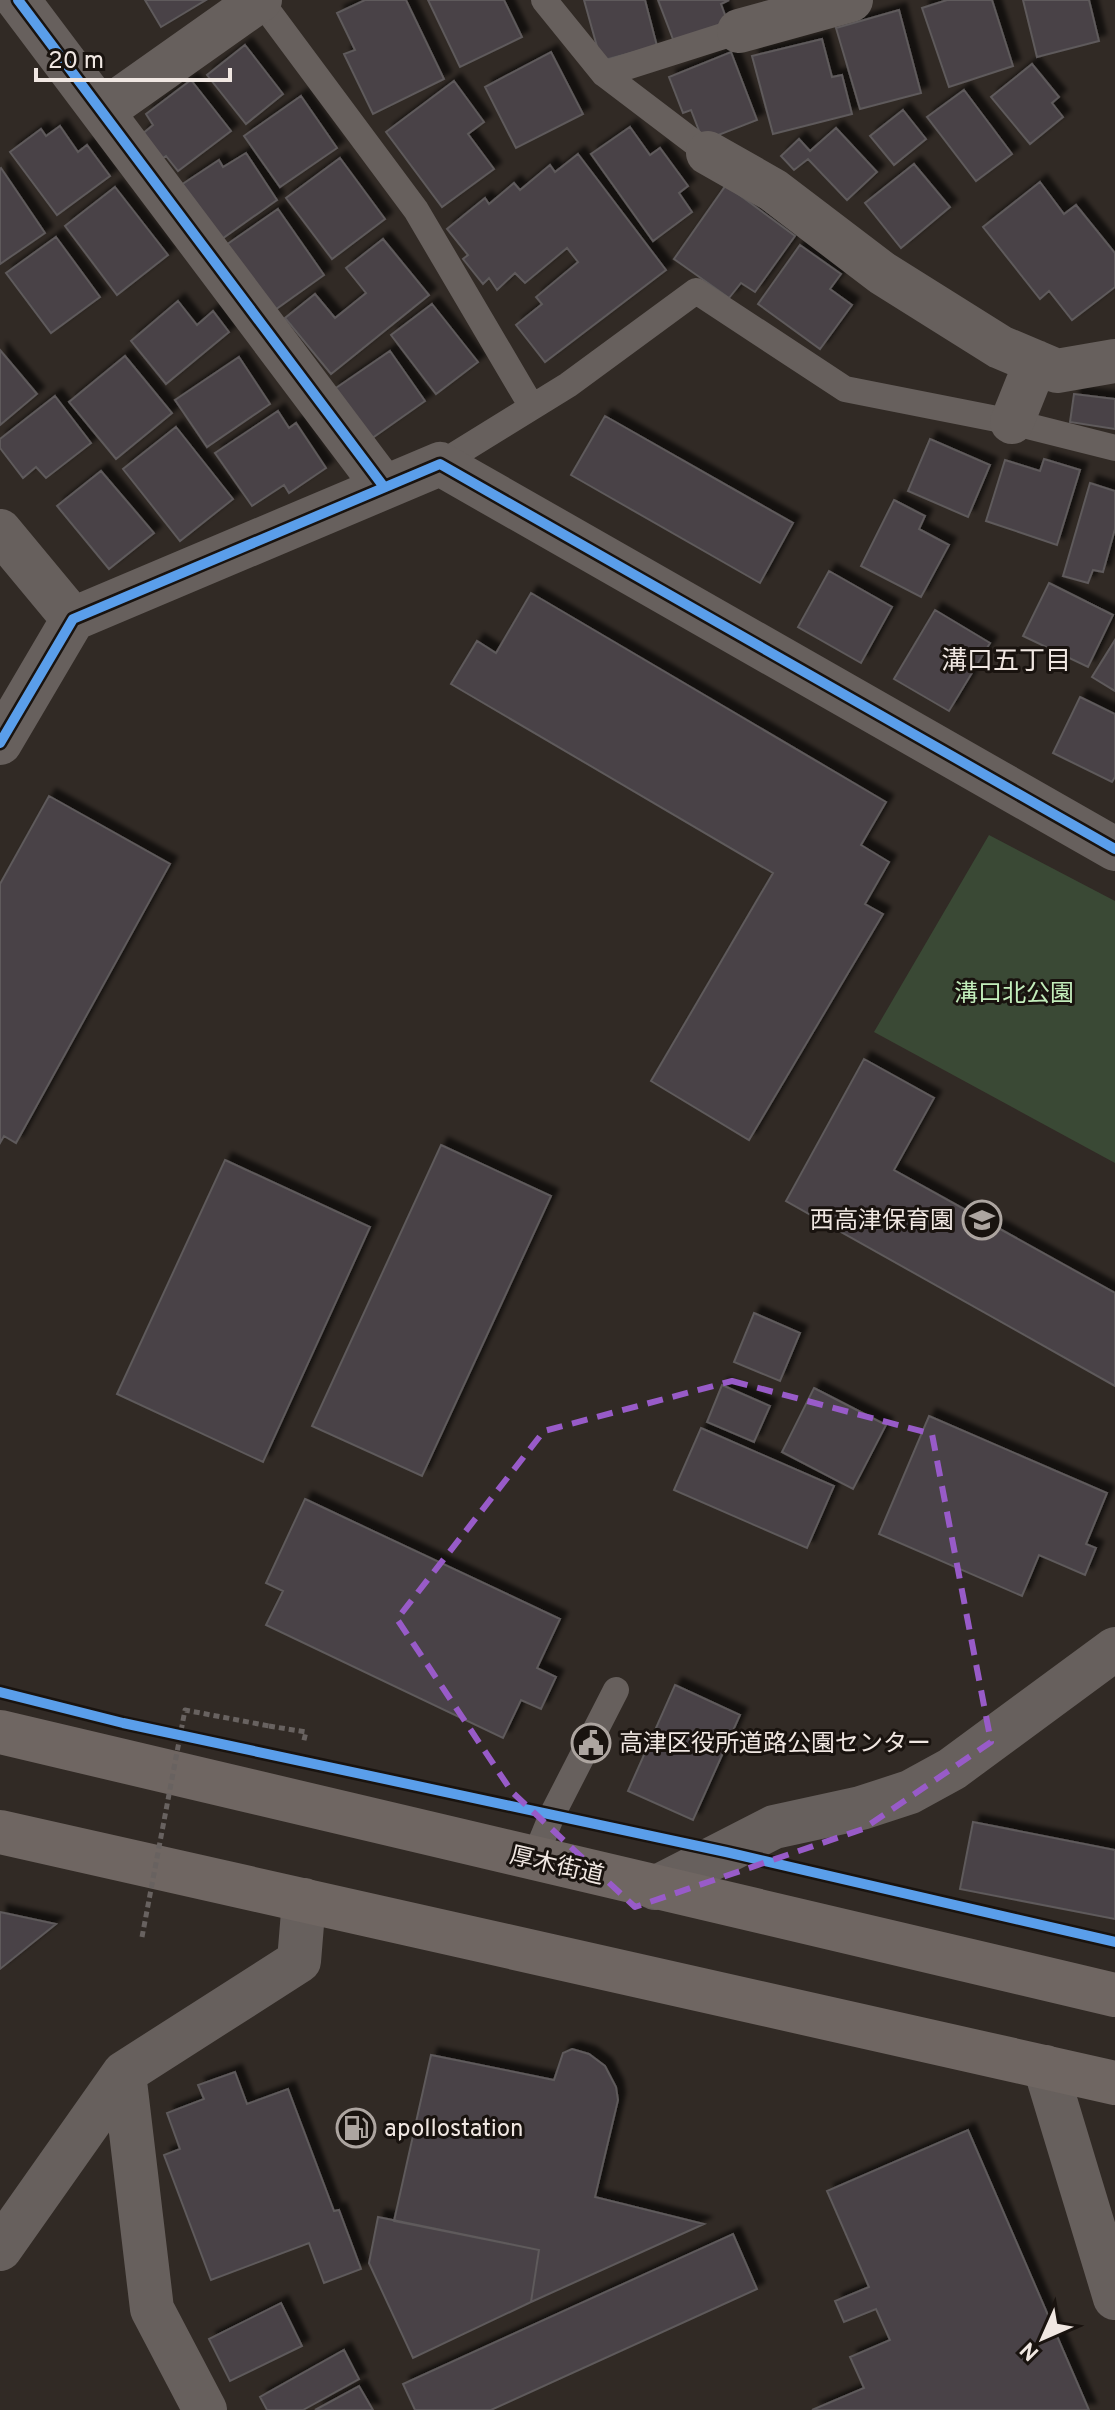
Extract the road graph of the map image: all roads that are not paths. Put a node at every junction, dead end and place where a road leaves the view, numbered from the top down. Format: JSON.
{"nodes":[{"id":1,"x":18,"y":0,"type":"edge"},
{"id":2,"x":260,"y":0,"type":"edge"},
{"id":3,"x":544,"y":0,"type":"edge"},
{"id":4,"x":851,"y":0,"type":"edge"},
{"id":5,"x":739,"y":31,"type":"joint"},
{"id":6,"x":604,"y":74,"type":"junction"},
{"id":7,"x":103,"y":111,"type":"junction"},
{"id":8,"x":708,"y":153,"type":"joint"},
{"id":9,"x":1115,"y":361,"type":"edge"},
{"id":10,"x":1036,"y":362,"type":"junction"},
{"id":11,"x":532,"y":407,"type":"junction"},
{"id":12,"x":1012,"y":422,"type":"junction"},
{"id":13,"x":1115,"y":448,"type":"edge"},
{"id":14,"x":440,"y":464,"type":"junction"},
{"id":15,"x":384,"y":487,"type":"junction"},
{"id":16,"x":0,"y":531,"type":"edge"},
{"id":17,"x":73,"y":619,"type":"junction"},
{"id":18,"x":0,"y":743,"type":"edge"},
{"id":19,"x":1115,"y":849,"type":"edge"},
{"id":20,"x":1115,"y":1649,"type":"edge"},
{"id":21,"x":616,"y":1690,"type":"dead end"},
{"id":22,"x":0,"y":1732,"type":"edge"},
{"id":23,"x":0,"y":1832,"type":"edge"},
{"id":24,"x":534,"y":1859,"type":"junction"},
{"id":25,"x":655,"y":1888,"type":"junction"},
{"id":26,"x":304,"y":1900,"type":"junction"},
{"id":27,"x":1115,"y":1995,"type":"edge"},
{"id":28,"x":1045,"y":2067,"type":"junction"},
{"id":29,"x":124,"y":2073,"type":"junction"},
{"id":30,"x":1115,"y":2083,"type":"edge"},
{"id":31,"x":0,"y":2249,"type":"edge"},
{"id":32,"x":1115,"y":2298,"type":"edge"},
{"id":33,"x":205,"y":2410,"type":"edge"}],
"edges":[{"from":1,"to":7,"type":"street"},
{"from":2,"to":7,"type":"street"},
{"from":2,"to":11,"type":"lane"},
{"from":3,"to":6,"type":"lane"},
{"from":4,"to":5,"type":"street"},
{"from":5,"to":6,"type":"lane"},
{"from":6,"to":8,"type":"lane"},
{"from":7,"to":15,"type":"street"},
{"from":8,"to":10,"type":"street"},
{"from":9,"to":10,"type":"street"},
{"from":10,"to":12,"type":"street"},
{"from":11,"to":12,"type":"lane"},
{"from":11,"to":14,"type":"lane"},
{"from":12,"to":13,"type":"lane"},
{"from":14,"to":15,"type":"street"},
{"from":14,"to":19,"type":"street"},
{"from":15,"to":17,"type":"street"},
{"from":16,"to":17,"type":"street"},
{"from":17,"to":18,"type":"street"},
{"from":20,"to":25,"type":"street"},
{"from":21,"to":24,"type":"lane"},
{"from":22,"to":24,"type":"highway","name":"厚木街道"},
{"from":23,"to":26,"type":"highway"},
{"from":24,"to":25,"type":"highway","name":"厚木街道"},
{"from":25,"to":27,"type":"highway","name":"厚木街道"},
{"from":26,"to":28,"type":"highway"},
{"from":26,"to":29,"type":"street"},
{"from":28,"to":30,"type":"highway"},
{"from":28,"to":32,"type":"street"},
{"from":29,"to":31,"type":"street"},
{"from":29,"to":33,"type":"street"}]}
